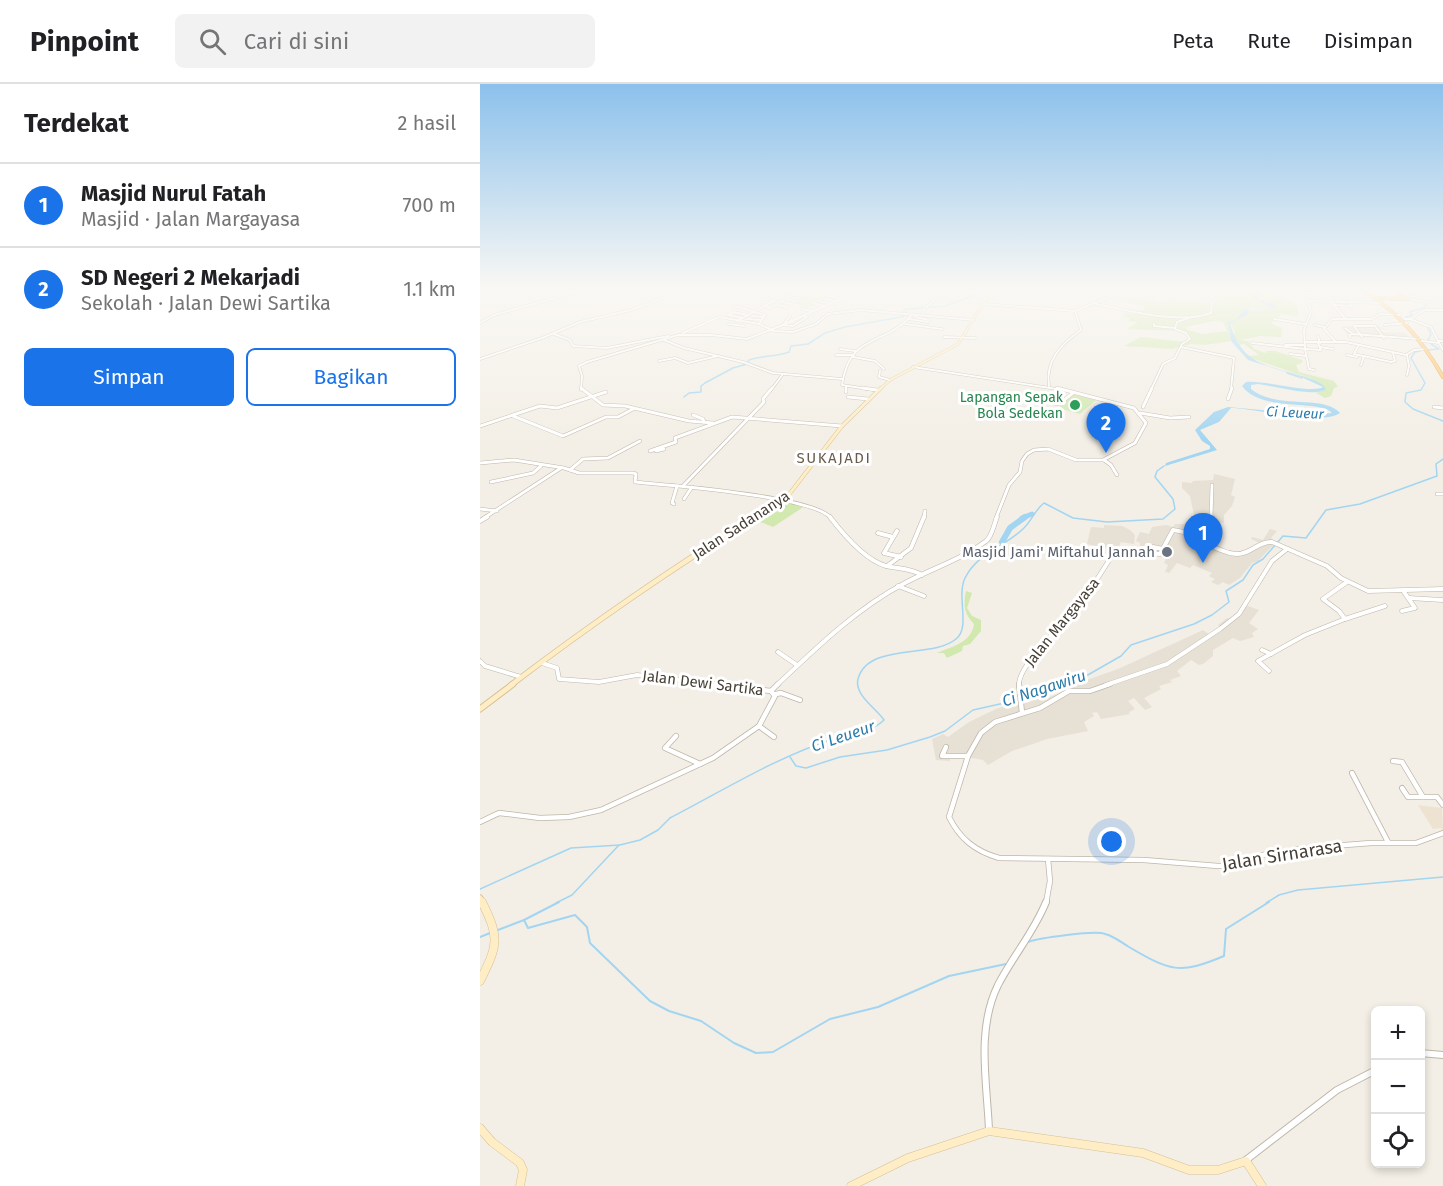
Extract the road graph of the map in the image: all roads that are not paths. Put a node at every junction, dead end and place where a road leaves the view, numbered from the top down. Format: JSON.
{"nodes":[{"id":1,"x":533,"y":341,"type":"edge"},
{"id":2,"x":571,"y":341,"type":"edge"},
{"id":3,"x":632,"y":341,"type":"edge"},
{"id":4,"x":658,"y":341,"type":"edge"},
{"id":5,"x":667,"y":341,"type":"edge"},
{"id":6,"x":872,"y":341,"type":"edge"},
{"id":7,"x":960,"y":341,"type":"edge"},
{"id":8,"x":1065,"y":341,"type":"edge"},
{"id":9,"x":1185,"y":341,"type":"edge"},
{"id":10,"x":1305,"y":341,"type":"edge"},
{"id":11,"x":1421,"y":341,"type":"edge"},
{"id":12,"x":1319,"y":342,"type":"junction"},
{"id":13,"x":1252,"y":343,"type":"dead end"},
{"id":14,"x":1336,"y":343,"type":"joint"},
{"id":15,"x":1440,"y":343,"type":"edge"},
{"id":16,"x":1305,"y":346,"type":"junction"},
{"id":17,"x":1358,"y":346,"type":"junction"},
{"id":18,"x":1181,"y":347,"type":"junction"},
{"id":19,"x":840,"y":348,"type":"dead end"},
{"id":20,"x":1320,"y":349,"type":"junction"},
{"id":21,"x":1333,"y":349,"type":"dead end"},
{"id":22,"x":1427,"y":350,"type":"junction"},
{"id":23,"x":1443,"y":350,"type":"edge"},
{"id":24,"x":855,"y":351,"type":"junction"},
{"id":25,"x":1393,"y":353,"type":"junction"},
{"id":26,"x":1290,"y":354,"type":"dead end"},
{"id":27,"x":1322,"y":354,"type":"dead end"},
{"id":28,"x":836,"y":355,"type":"dead end"},
{"id":29,"x":1347,"y":355,"type":"dead end"},
{"id":30,"x":1407,"y":355,"type":"junction"},
{"id":31,"x":719,"y":356,"type":"junction"},
{"id":32,"x":854,"y":356,"type":"junction"},
{"id":33,"x":1306,"y":356,"type":"junction"},
{"id":34,"x":1364,"y":357,"type":"junction"},
{"id":35,"x":480,"y":358,"type":"edge"},
{"id":36,"x":659,"y":361,"type":"dead end"},
{"id":37,"x":1360,"y":365,"type":"dead end"},
{"id":38,"x":913,"y":367,"type":"junction"},
{"id":39,"x":1314,"y":370,"type":"dead end"},
{"id":40,"x":783,"y":374,"type":"junction"},
{"id":41,"x":1407,"y":375,"type":"dead end"},
{"id":42,"x":1443,"y":377,"type":"edge"},
{"id":43,"x":842,"y":379,"type":"junction"},
{"id":44,"x":890,"y":380,"type":"junction"},
{"id":45,"x":846,"y":386,"type":"junction"},
{"id":46,"x":1049,"y":386,"type":"junction"},
{"id":47,"x":1061,"y":389,"type":"junction"},
{"id":48,"x":877,"y":390,"type":"junction"},
{"id":49,"x":606,"y":392,"type":"dead end"},
{"id":50,"x":846,"y":393,"type":"dead end"},
{"id":51,"x":1073,"y":393,"type":"junction"},
{"id":52,"x":848,"y":397,"type":"dead end"},
{"id":53,"x":591,"y":398,"type":"junction"},
{"id":54,"x":1053,"y":398,"type":"dead end"},
{"id":55,"x":868,"y":399,"type":"junction"},
{"id":56,"x":1228,"y":399,"type":"dead end"},
{"id":57,"x":1054,"y":403,"type":"dead end"},
{"id":58,"x":1143,"y":407,"type":"dead end"},
{"id":59,"x":1434,"y":407,"type":"dead end"},
{"id":60,"x":634,"y":408,"type":"junction"},
{"id":61,"x":1443,"y":408,"type":"edge"},
{"id":62,"x":1140,"y":413,"type":"junction"},
{"id":63,"x":693,"y":415,"type":"dead end"},
{"id":64,"x":513,"y":416,"type":"junction"},
{"id":65,"x":779,"y":416,"type":"dead end"},
{"id":66,"x":1189,"y":417,"type":"dead end"},
{"id":67,"x":751,"y":418,"type":"junction"},
{"id":68,"x":776,"y":419,"type":"junction"},
{"id":69,"x":704,"y":422,"type":"junction"},
{"id":70,"x":713,"y":423,"type":"junction"},
{"id":71,"x":480,"y":426,"type":"edge"},
{"id":72,"x":842,"y":426,"type":"junction"},
{"id":73,"x":640,"y":441,"type":"dead end"},
{"id":74,"x":664,"y":449,"type":"dead end"},
{"id":75,"x":1104,"y":460,"type":"junction"},
{"id":76,"x":480,"y":463,"type":"edge"},
{"id":77,"x":542,"y":465,"type":"junction"},
{"id":78,"x":561,"y":467,"type":"junction"},
{"id":79,"x":570,"y":470,"type":"junction"},
{"id":80,"x":1117,"y":475,"type":"dead end"},
{"id":81,"x":491,"y":482,"type":"dead end"},
{"id":82,"x":1212,"y":485,"type":"dead end"},
{"id":83,"x":677,"y":486,"type":"junction"},
{"id":84,"x":682,"y":486,"type":"junction"},
{"id":85,"x":692,"y":486,"type":"junction"},
{"id":86,"x":1437,"y":494,"type":"dead end"},
{"id":87,"x":1443,"y":494,"type":"edge"},
{"id":88,"x":684,"y":499,"type":"dead end"},
{"id":89,"x":782,"y":500,"type":"junction"},
{"id":90,"x":675,"y":504,"type":"dead end"},
{"id":91,"x":480,"y":509,"type":"edge"},
{"id":92,"x":498,"y":511,"type":"junction"},
{"id":93,"x":925,"y":511,"type":"dead end"},
{"id":94,"x":480,"y":521,"type":"edge"},
{"id":95,"x":897,"y":531,"type":"dead end"},
{"id":96,"x":878,"y":533,"type":"dead end"},
{"id":97,"x":1200,"y":536,"type":"junction"},
{"id":98,"x":893,"y":537,"type":"junction"},
{"id":99,"x":1153,"y":548,"type":"dead end"},
{"id":100,"x":1163,"y":549,"type":"junction"},
{"id":101,"x":1287,"y":549,"type":"junction"},
{"id":102,"x":902,"y":557,"type":"junction"},
{"id":103,"x":886,"y":566,"type":"junction"},
{"id":104,"x":922,"y":575,"type":"junction"},
{"id":105,"x":1347,"y":582,"type":"junction"},
{"id":106,"x":898,"y":586,"type":"junction"},
{"id":107,"x":1443,"y":589,"type":"edge"},
{"id":108,"x":1404,"y":592,"type":"junction"},
{"id":109,"x":924,"y":596,"type":"dead end"},
{"id":110,"x":1408,"y":598,"type":"junction"},
{"id":111,"x":1442,"y":600,"type":"edge"},
{"id":112,"x":1385,"y":606,"type":"dead end"},
{"id":113,"x":1402,"y":611,"type":"dead end"},
{"id":114,"x":1345,"y":619,"type":"junction"},
{"id":115,"x":1262,"y":650,"type":"dead end"},
{"id":116,"x":778,"y":652,"type":"dead end"},
{"id":117,"x":1271,"y":654,"type":"junction"},
{"id":118,"x":480,"y":661,"type":"edge"},
{"id":119,"x":542,"y":663,"type":"junction"},
{"id":120,"x":797,"y":665,"type":"junction"},
{"id":121,"x":1269,"y":671,"type":"dead end"},
{"id":122,"x":521,"y":677,"type":"junction"},
{"id":123,"x":773,"y":693,"type":"junction"},
{"id":124,"x":800,"y":700,"type":"dead end"},
{"id":125,"x":480,"y":709,"type":"edge"},
{"id":126,"x":1023,"y":713,"type":"junction"},
{"id":127,"x":759,"y":726,"type":"junction"},
{"id":128,"x":676,"y":736,"type":"dead end"},
{"id":129,"x":774,"y":737,"type":"dead end"},
{"id":130,"x":946,"y":747,"type":"dead end"},
{"id":131,"x":968,"y":756,"type":"junction"},
{"id":132,"x":1393,"y":761,"type":"dead end"},
{"id":133,"x":701,"y":765,"type":"junction"},
{"id":134,"x":1352,"y":773,"type":"dead end"},
{"id":135,"x":1402,"y":788,"type":"dead end"},
{"id":136,"x":1423,"y":797,"type":"junction"},
{"id":137,"x":1443,"y":806,"type":"edge"},
{"id":138,"x":480,"y":822,"type":"edge"},
{"id":139,"x":1443,"y":833,"type":"edge"},
{"id":140,"x":1388,"y":842,"type":"junction"},
{"id":141,"x":1048,"y":859,"type":"junction"},
{"id":142,"x":480,"y":898,"type":"edge"},
{"id":143,"x":480,"y":981,"type":"edge"},
{"id":144,"x":1425,"y":1053,"type":"edge"},
{"id":145,"x":1443,"y":1055,"type":"edge"},
{"id":146,"x":1371,"y":1073,"type":"edge"},
{"id":147,"x":480,"y":1128,"type":"edge"},
{"id":148,"x":989,"y":1131,"type":"junction"},
{"id":149,"x":1246,"y":1161,"type":"junction"},
{"id":150,"x":520,"y":1186,"type":"edge"},
{"id":151,"x":851,"y":1186,"type":"edge"},
{"id":152,"x":1262,"y":1186,"type":"edge"}],
"edges":[{"from":1,"to":35,"type":"street"},
{"from":2,"to":3,"type":"street"},
{"from":4,"to":53,"type":"street"},
{"from":5,"to":31,"type":"street"},
{"from":6,"to":24,"type":"street"},
{"from":7,"to":38,"type":"street","name":"Jalan Sadananya"},
{"from":8,"to":46,"type":"street"},
{"from":9,"to":18,"type":"street"},
{"from":10,"to":16,"type":"street"},
{"from":11,"to":22,"type":"highway"},
{"from":12,"to":14,"type":"street"},
{"from":12,"to":16,"type":"street"},
{"from":12,"to":20,"type":"street"},
{"from":13,"to":16,"type":"street"},
{"from":14,"to":17,"type":"street"},
{"from":15,"to":23,"type":"street"},
{"from":16,"to":20,"type":"street"},
{"from":16,"to":33,"type":"street"},
{"from":17,"to":25,"type":"street"},
{"from":17,"to":34,"type":"street"},
{"from":18,"to":56,"type":"street"},
{"from":18,"to":58,"type":"street"},
{"from":19,"to":24,"type":"street"},
{"from":20,"to":21,"type":"street"},
{"from":20,"to":27,"type":"street"},
{"from":22,"to":30,"type":"street"},
{"from":22,"to":42,"type":"highway"},
{"from":24,"to":32,"type":"street"},
{"from":25,"to":30,"type":"street"},
{"from":25,"to":34,"type":"street"},
{"from":26,"to":33,"type":"street"},
{"from":28,"to":32,"type":"street"},
{"from":29,"to":34,"type":"street"},
{"from":30,"to":41,"type":"street"},
{"from":31,"to":36,"type":"street"},
{"from":31,"to":40,"type":"street"},
{"from":32,"to":43,"type":"street"},
{"from":32,"to":44,"type":"street"},
{"from":33,"to":39,"type":"street"},
{"from":34,"to":37,"type":"street"},
{"from":38,"to":44,"type":"street","name":"Jalan Sadananya"},
{"from":38,"to":46,"type":"street"},
{"from":40,"to":43,"type":"street"},
{"from":40,"to":67,"type":"street"},
{"from":43,"to":45,"type":"street"},
{"from":44,"to":48,"type":"street","name":"Jalan Sadananya"},
{"from":45,"to":48,"type":"street"},
{"from":45,"to":50,"type":"street"},
{"from":46,"to":47,"type":"street"},
{"from":47,"to":51,"type":"street"},
{"from":47,"to":54,"type":"street"},
{"from":48,"to":55,"type":"street","name":"Jalan Sadananya"},
{"from":49,"to":53,"type":"street"},
{"from":51,"to":57,"type":"street"},
{"from":51,"to":62,"type":"street"},
{"from":52,"to":55,"type":"street"},
{"from":53,"to":60,"type":"street"},
{"from":53,"to":64,"type":"street"},
{"from":55,"to":72,"type":"street","name":"Jalan Sadananya"},
{"from":59,"to":61,"type":"street"},
{"from":60,"to":64,"type":"street"},
{"from":60,"to":69,"type":"street"},
{"from":62,"to":66,"type":"street"},
{"from":62,"to":75,"type":"street"},
{"from":63,"to":69,"type":"street"},
{"from":64,"to":71,"type":"street"},
{"from":65,"to":68,"type":"street"},
{"from":67,"to":68,"type":"street"},
{"from":67,"to":70,"type":"street"},
{"from":67,"to":84,"type":"street"},
{"from":68,"to":72,"type":"street"},
{"from":69,"to":70,"type":"street"},
{"from":70,"to":74,"type":"street"},
{"from":72,"to":89,"type":"street","name":"Jalan Sadananya"},
{"from":73,"to":79,"type":"street"},
{"from":75,"to":80,"type":"street"},
{"from":75,"to":104,"type":"street","name":"Jalan Dewi Sartika"},
{"from":76,"to":77,"type":"street"},
{"from":77,"to":78,"type":"street"},
{"from":77,"to":81,"type":"street"},
{"from":78,"to":79,"type":"street"},
{"from":78,"to":92,"type":"street"},
{"from":79,"to":83,"type":"street"},
{"from":82,"to":97,"type":"street"},
{"from":83,"to":84,"type":"street"},
{"from":83,"to":90,"type":"street"},
{"from":84,"to":85,"type":"street"},
{"from":85,"to":88,"type":"street"},
{"from":85,"to":89,"type":"street"},
{"from":86,"to":87,"type":"street"},
{"from":89,"to":103,"type":"street"},
{"from":89,"to":119,"type":"street","name":"Jalan Sadananya"},
{"from":91,"to":92,"type":"street"},
{"from":92,"to":94,"type":"street"},
{"from":93,"to":102,"type":"street"},
{"from":95,"to":98,"type":"street"},
{"from":96,"to":98,"type":"street"},
{"from":97,"to":100,"type":"street"},
{"from":97,"to":101,"type":"street"},
{"from":98,"to":102,"type":"street"},
{"from":99,"to":100,"type":"street"},
{"from":100,"to":126,"type":"street","name":"Jalan Margayasa"},
{"from":101,"to":105,"type":"street"},
{"from":101,"to":126,"type":"street","name":"Jalan Sirnarasa"},
{"from":102,"to":103,"type":"street"},
{"from":103,"to":104,"type":"street"},
{"from":104,"to":106,"type":"street","name":"Jalan Dewi Sartika"},
{"from":105,"to":108,"type":"street"},
{"from":105,"to":114,"type":"street"},
{"from":106,"to":109,"type":"street"},
{"from":106,"to":120,"type":"street","name":"Jalan Dewi Sartika"},
{"from":107,"to":108,"type":"street"},
{"from":108,"to":110,"type":"street"},
{"from":110,"to":111,"type":"street"},
{"from":110,"to":113,"type":"street"},
{"from":112,"to":114,"type":"street"},
{"from":114,"to":117,"type":"street"},
{"from":115,"to":117,"type":"street"},
{"from":116,"to":120,"type":"street"},
{"from":117,"to":121,"type":"street"},
{"from":118,"to":122,"type":"street"},
{"from":119,"to":122,"type":"street","name":"Jalan Sadananya"},
{"from":119,"to":123,"type":"street","name":"Jalan Dewi Sartika"},
{"from":120,"to":123,"type":"street","name":"Jalan Dewi Sartika"},
{"from":122,"to":125,"type":"street","name":"Jalan Sadananya"},
{"from":123,"to":124,"type":"street"},
{"from":123,"to":127,"type":"street"},
{"from":126,"to":131,"type":"street","name":"Jalan Sirnarasa"},
{"from":127,"to":129,"type":"street"},
{"from":127,"to":133,"type":"street"},
{"from":128,"to":133,"type":"street"},
{"from":130,"to":131,"type":"street"},
{"from":131,"to":141,"type":"street","name":"Jalan Sirnarasa"},
{"from":132,"to":136,"type":"street"},
{"from":133,"to":138,"type":"street"},
{"from":134,"to":140,"type":"street"},
{"from":135,"to":136,"type":"street"},
{"from":136,"to":137,"type":"street"},
{"from":139,"to":140,"type":"street","name":"Jalan Sirnarasa"},
{"from":140,"to":141,"type":"street","name":"Jalan Sirnarasa"},
{"from":141,"to":148,"type":"street"},
{"from":142,"to":143,"type":"street"},
{"from":144,"to":145,"type":"street"},
{"from":146,"to":149,"type":"street"},
{"from":147,"to":150,"type":"street"},
{"from":148,"to":149,"type":"street"},
{"from":148,"to":151,"type":"street"},
{"from":149,"to":152,"type":"street"}]}
